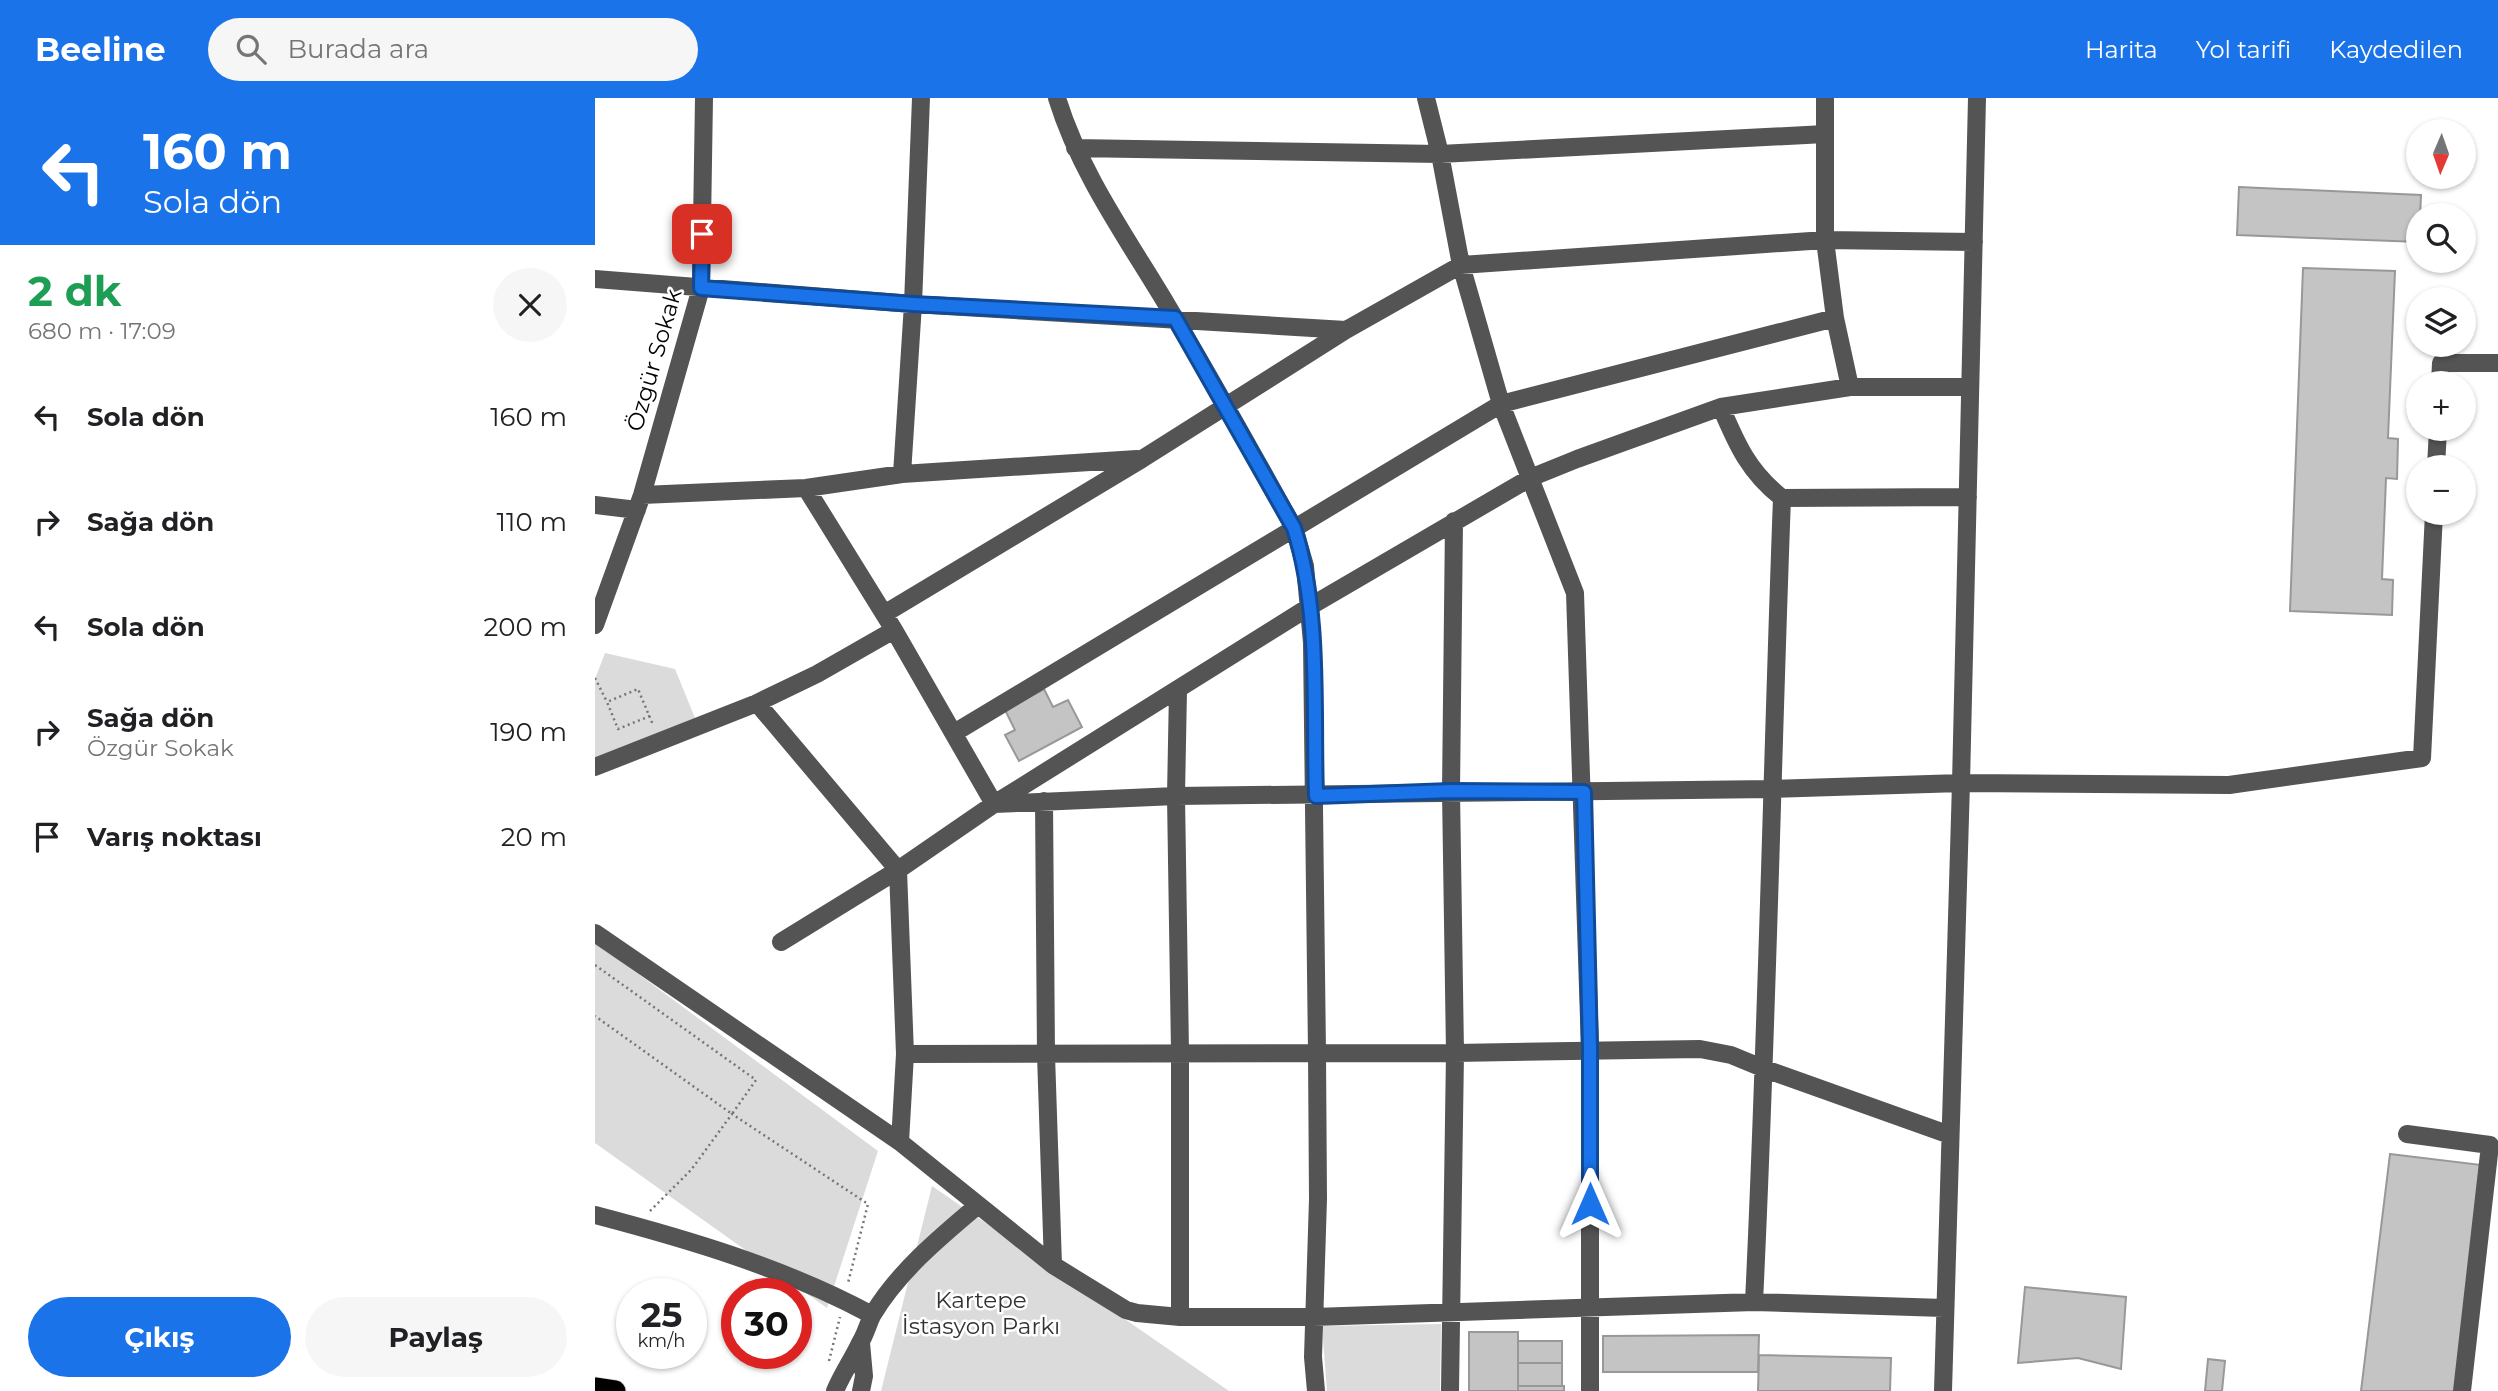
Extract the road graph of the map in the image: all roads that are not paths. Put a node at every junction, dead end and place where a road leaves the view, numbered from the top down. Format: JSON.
{"nodes":[{"id":1,"x":703,"y":98,"type":"edge"},
{"id":2,"x":921,"y":98,"type":"edge"},
{"id":3,"x":1057,"y":98,"type":"edge"},
{"id":4,"x":1426,"y":98,"type":"edge"},
{"id":5,"x":1825,"y":98,"type":"edge"},
{"id":6,"x":1977,"y":98,"type":"edge"},
{"id":7,"x":1825,"y":134,"type":"junction"},
{"id":8,"x":1075,"y":148,"type":"junction"},
{"id":9,"x":1440,"y":154,"type":"junction"},
{"id":10,"x":1825,"y":240,"type":"junction"},
{"id":11,"x":1973,"y":242,"type":"junction"},
{"id":12,"x":1461,"y":265,"type":"junction"},
{"id":13,"x":595,"y":279,"type":"edge"},
{"id":14,"x":701,"y":288,"type":"junction"},
{"id":15,"x":913,"y":304,"type":"junction"},
{"id":16,"x":1175,"y":318,"type":"junction"},
{"id":17,"x":1835,"y":318,"type":"junction"},
{"id":18,"x":1346,"y":330,"type":"junction"},
{"id":19,"x":2498,"y":363,"type":"edge"},
{"id":20,"x":2441,"y":371,"type":"edge"},
{"id":21,"x":1850,"y":387,"type":"junction"},
{"id":22,"x":1969,"y":387,"type":"junction"},
{"id":23,"x":1500,"y":404,"type":"junction"},
{"id":24,"x":1226,"y":407,"type":"junction"},
{"id":25,"x":1721,"y":407,"type":"junction"},
{"id":26,"x":1142,"y":459,"type":"junction"},
{"id":27,"x":902,"y":474,"type":"junction"},
{"id":28,"x":1530,"y":478,"type":"junction"},
{"id":29,"x":806,"y":488,"type":"junction"},
{"id":30,"x":1968,"y":497,"type":"junction"},
{"id":31,"x":1782,"y":498,"type":"junction"},
{"id":32,"x":639,"y":502,"type":"junction"},
{"id":33,"x":595,"y":505,"type":"edge"},
{"id":34,"x":1454,"y":521,"type":"junction"},
{"id":35,"x":2433,"y":525,"type":"edge"},
{"id":36,"x":1294,"y":528,"type":"junction"},
{"id":37,"x":1309,"y":607,"type":"junction"},
{"id":38,"x":884,"y":614,"type":"junction"},
{"id":39,"x":595,"y":625,"type":"edge"},
{"id":40,"x":894,"y":630,"type":"junction"},
{"id":41,"x":1178,"y":690,"type":"junction"},
{"id":42,"x":757,"y":703,"type":"junction"},
{"id":43,"x":954,"y":733,"type":"junction"},
{"id":44,"x":595,"y":767,"type":"edge"},
{"id":45,"x":1961,"y":783,"type":"junction"},
{"id":46,"x":1771,"y":789,"type":"junction"},
{"id":47,"x":1451,"y":791,"type":"junction"},
{"id":48,"x":1584,"y":792,"type":"junction"},
{"id":49,"x":1176,"y":796,"type":"junction"},
{"id":50,"x":1316,"y":796,"type":"junction"},
{"id":51,"x":1044,"y":801,"type":"junction"},
{"id":52,"x":994,"y":804,"type":"junction"},
{"id":53,"x":898,"y":870,"type":"junction"},
{"id":54,"x":595,"y":933,"type":"edge"},
{"id":55,"x":781,"y":943,"type":"dead end"},
{"id":56,"x":1590,"y":1049,"type":"junction"},
{"id":57,"x":1180,"y":1052,"type":"junction"},
{"id":58,"x":1317,"y":1053,"type":"junction"},
{"id":59,"x":1455,"y":1053,"type":"junction"},
{"id":60,"x":905,"y":1054,"type":"junction"},
{"id":61,"x":1046,"y":1055,"type":"junction"},
{"id":62,"x":1765,"y":1069,"type":"junction"},
{"id":63,"x":1950,"y":1135,"type":"junction"},
{"id":64,"x":2407,"y":1135,"type":"dead end"},
{"id":65,"x":900,"y":1142,"type":"junction"},
{"id":66,"x":978,"y":1205,"type":"junction"},
{"id":67,"x":595,"y":1215,"type":"edge"},
{"id":68,"x":1053,"y":1265,"type":"junction"},
{"id":69,"x":1754,"y":1302,"type":"junction"},
{"id":70,"x":1591,"y":1307,"type":"junction"},
{"id":71,"x":1944,"y":1308,"type":"junction"},
{"id":72,"x":1452,"y":1313,"type":"junction"},
{"id":73,"x":872,"y":1315,"type":"junction"},
{"id":74,"x":1180,"y":1317,"type":"junction"},
{"id":75,"x":1314,"y":1317,"type":"junction"},
{"id":76,"x":861,"y":1343,"type":"junction"},
{"id":77,"x":595,"y":1388,"type":"edge"},
{"id":78,"x":615,"y":1391,"type":"edge"},
{"id":79,"x":835,"y":1391,"type":"edge"},
{"id":80,"x":861,"y":1391,"type":"edge"},
{"id":81,"x":1316,"y":1391,"type":"edge"},
{"id":82,"x":1450,"y":1391,"type":"edge"},
{"id":83,"x":1590,"y":1391,"type":"edge"},
{"id":84,"x":1943,"y":1391,"type":"edge"},
{"id":85,"x":2462,"y":1391,"type":"edge"}],
"edges":[{"from":1,"to":14,"type":"street","name":"Özgür Sokak"},
{"from":2,"to":15,"type":"street"},
{"from":3,"to":8,"type":"street"},
{"from":4,"to":9,"type":"street"},
{"from":5,"to":7,"type":"street"},
{"from":6,"to":11,"type":"street"},
{"from":7,"to":9,"type":"street"},
{"from":7,"to":10,"type":"street"},
{"from":8,"to":9,"type":"street"},
{"from":8,"to":16,"type":"street"},
{"from":9,"to":12,"type":"street"},
{"from":10,"to":11,"type":"street"},
{"from":10,"to":12,"type":"street"},
{"from":10,"to":17,"type":"street"},
{"from":11,"to":22,"type":"street"},
{"from":12,"to":18,"type":"street"},
{"from":12,"to":23,"type":"street"},
{"from":13,"to":14,"type":"street"},
{"from":14,"to":15,"type":"street"},
{"from":14,"to":32,"type":"street","name":"Özgür Sokak"},
{"from":15,"to":16,"type":"street"},
{"from":15,"to":27,"type":"street"},
{"from":16,"to":18,"type":"street"},
{"from":16,"to":24,"type":"street"},
{"from":17,"to":21,"type":"street"},
{"from":17,"to":23,"type":"street"},
{"from":18,"to":24,"type":"street"},
{"from":19,"to":20,"type":"street"},
{"from":21,"to":22,"type":"street"},
{"from":21,"to":25,"type":"street"},
{"from":22,"to":30,"type":"street"},
{"from":23,"to":28,"type":"street"},
{"from":23,"to":36,"type":"street"},
{"from":24,"to":26,"type":"street"},
{"from":24,"to":36,"type":"street"},
{"from":25,"to":28,"type":"street"},
{"from":25,"to":31,"type":"street"},
{"from":26,"to":27,"type":"street"},
{"from":26,"to":38,"type":"street"},
{"from":27,"to":29,"type":"street"},
{"from":28,"to":34,"type":"street"},
{"from":28,"to":48,"type":"street"},
{"from":29,"to":32,"type":"street"},
{"from":29,"to":38,"type":"street"},
{"from":30,"to":31,"type":"street"},
{"from":30,"to":45,"type":"street"},
{"from":31,"to":46,"type":"street"},
{"from":32,"to":33,"type":"street"},
{"from":32,"to":39,"type":"street","name":"Özgür Sokak"},
{"from":34,"to":37,"type":"street"},
{"from":34,"to":47,"type":"street"},
{"from":35,"to":45,"type":"street"},
{"from":36,"to":37,"type":"street"},
{"from":36,"to":43,"type":"street"},
{"from":37,"to":41,"type":"street"},
{"from":37,"to":50,"type":"street"},
{"from":38,"to":40,"type":"street"},
{"from":40,"to":42,"type":"street"},
{"from":40,"to":43,"type":"street"},
{"from":41,"to":49,"type":"street"},
{"from":41,"to":52,"type":"street"},
{"from":42,"to":44,"type":"street"},
{"from":42,"to":53,"type":"street"},
{"from":43,"to":52,"type":"street"},
{"from":45,"to":46,"type":"street"},
{"from":45,"to":63,"type":"street"},
{"from":46,"to":48,"type":"street"},
{"from":46,"to":62,"type":"street"},
{"from":47,"to":48,"type":"street"},
{"from":47,"to":50,"type":"street"},
{"from":47,"to":59,"type":"street"},
{"from":48,"to":56,"type":"street"},
{"from":49,"to":50,"type":"street"},
{"from":49,"to":51,"type":"street"},
{"from":49,"to":57,"type":"street"},
{"from":50,"to":58,"type":"street"},
{"from":51,"to":52,"type":"street"},
{"from":51,"to":61,"type":"street"},
{"from":52,"to":53,"type":"street"},
{"from":53,"to":55,"type":"street"},
{"from":53,"to":60,"type":"street"},
{"from":54,"to":65,"type":"street"},
{"from":56,"to":59,"type":"street"},
{"from":56,"to":62,"type":"street"},
{"from":56,"to":70,"type":"street"},
{"from":57,"to":58,"type":"street"},
{"from":57,"to":61,"type":"street"},
{"from":57,"to":74,"type":"street"},
{"from":58,"to":59,"type":"street"},
{"from":58,"to":75,"type":"street"},
{"from":59,"to":72,"type":"street"},
{"from":60,"to":61,"type":"street"},
{"from":60,"to":65,"type":"street"},
{"from":61,"to":68,"type":"street"},
{"from":62,"to":63,"type":"street"},
{"from":62,"to":69,"type":"street"},
{"from":63,"to":71,"type":"street"},
{"from":64,"to":85,"type":"street"},
{"from":65,"to":66,"type":"street"},
{"from":66,"to":68,"type":"street"},
{"from":66,"to":73,"type":"street"},
{"from":67,"to":73,"type":"street"},
{"from":68,"to":74,"type":"street"},
{"from":69,"to":70,"type":"street"},
{"from":69,"to":71,"type":"street"},
{"from":70,"to":72,"type":"street"},
{"from":70,"to":83,"type":"street"},
{"from":71,"to":84,"type":"street"},
{"from":72,"to":75,"type":"street"},
{"from":72,"to":82,"type":"street"},
{"from":73,"to":76,"type":"street"},
{"from":74,"to":75,"type":"street"},
{"from":75,"to":81,"type":"street"},
{"from":76,"to":79,"type":"street"},
{"from":76,"to":80,"type":"street"},
{"from":77,"to":78,"type":"highway"}]}
